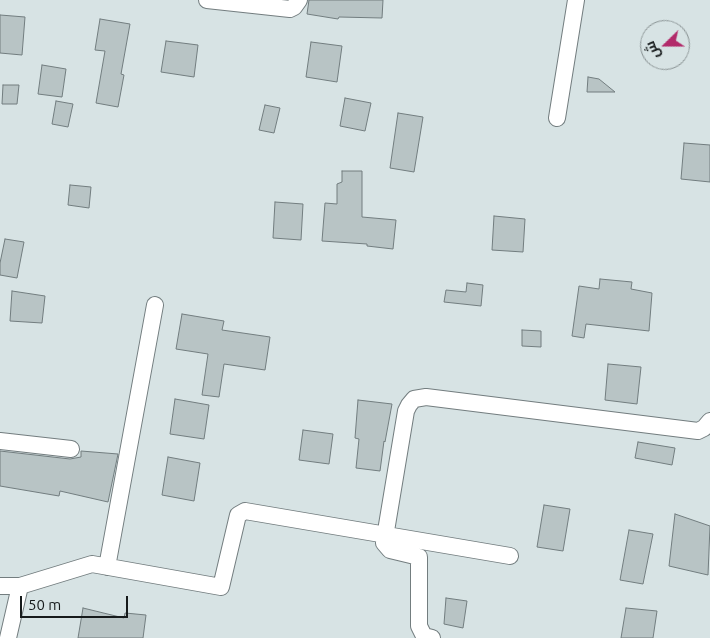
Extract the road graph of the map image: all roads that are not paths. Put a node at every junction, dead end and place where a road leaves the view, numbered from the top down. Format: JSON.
{"nodes":[{"id":1,"x":207,"y":0,"type":"edge"},
{"id":2,"x":299,"y":0,"type":"edge"},
{"id":3,"x":576,"y":0,"type":"edge"},
{"id":4,"x":557,"y":118,"type":"dead end"},
{"id":5,"x":155,"y":305,"type":"dead end"},
{"id":6,"x":710,"y":422,"type":"edge"},
{"id":7,"x":0,"y":441,"type":"edge"},
{"id":8,"x":71,"y":449,"type":"dead end"},
{"id":9,"x":384,"y":534,"type":"junction"},
{"id":10,"x":510,"y":556,"type":"dead end"},
{"id":11,"x":107,"y":567,"type":"junction"},
{"id":12,"x":0,"y":586,"type":"edge"},
{"id":13,"x":20,"y":586,"type":"junction"},
{"id":14,"x":8,"y":638,"type":"edge"},
{"id":15,"x":432,"y":638,"type":"edge"}],
"edges":[{"from":1,"to":2,"type":"street"},
{"from":3,"to":4,"type":"street"},
{"from":5,"to":11,"type":"street"},
{"from":6,"to":9,"type":"street"},
{"from":7,"to":8,"type":"street"},
{"from":9,"to":10,"type":"street"},
{"from":9,"to":11,"type":"street"},
{"from":9,"to":15,"type":"street"},
{"from":11,"to":13,"type":"street"},
{"from":12,"to":13,"type":"street"},
{"from":13,"to":14,"type":"street"}]}
